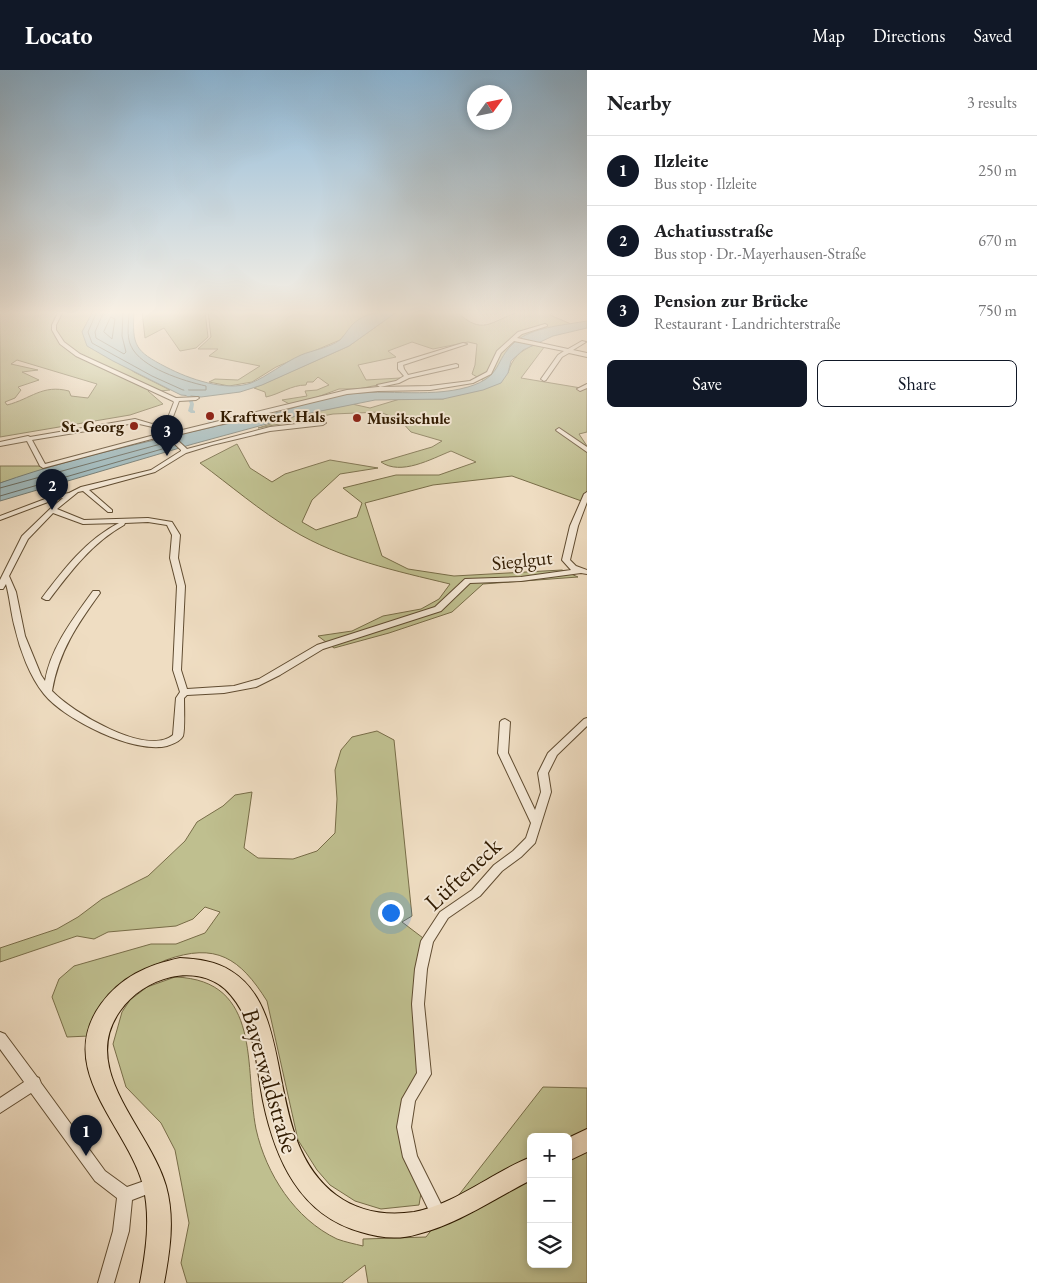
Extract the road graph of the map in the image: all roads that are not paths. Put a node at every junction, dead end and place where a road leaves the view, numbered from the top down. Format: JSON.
{"nodes":[{"id":1,"x":105,"y":368,"type":"edge"},
{"id":2,"x":401,"y":368,"type":"edge"},
{"id":3,"x":449,"y":368,"type":"edge"},
{"id":4,"x":491,"y":368,"type":"edge"},
{"id":5,"x":552,"y":368,"type":"edge"},
{"id":6,"x":406,"y":377,"type":"junction"},
{"id":7,"x":544,"y":378,"type":"dead end"},
{"id":8,"x":587,"y":386,"type":"edge"},
{"id":9,"x":580,"y":389,"type":"dead end"},
{"id":10,"x":353,"y":392,"type":"junction"},
{"id":11,"x":194,"y":398,"type":"dead end"},
{"id":12,"x":183,"y":399,"type":"joint"},
{"id":13,"x":175,"y":400,"type":"junction"},
{"id":14,"x":322,"y":422,"type":"dead end"},
{"id":15,"x":153,"y":425,"type":"junction"},
{"id":16,"x":559,"y":430,"type":"dead end"},
{"id":17,"x":170,"y":435,"type":"junction"},
{"id":18,"x":28,"y":438,"type":"junction"},
{"id":19,"x":95,"y":443,"type":"dead end"},
{"id":20,"x":0,"y":444,"type":"edge"},
{"id":21,"x":101,"y":450,"type":"junction"},
{"id":22,"x":587,"y":450,"type":"edge"},
{"id":23,"x":184,"y":451,"type":"junction"},
{"id":24,"x":83,"y":488,"type":"junction"},
{"id":25,"x":587,"y":494,"type":"edge"},
{"id":26,"x":70,"y":495,"type":"junction"},
{"id":27,"x":52,"y":510,"type":"junction"},
{"id":28,"x":110,"y":511,"type":"dead end"},
{"id":29,"x":0,"y":518,"type":"edge"},
{"id":30,"x":129,"y":521,"type":"junction"},
{"id":31,"x":583,"y":571,"type":"edge"},
{"id":32,"x":7,"y":578,"type":"junction"},
{"id":33,"x":0,"y":587,"type":"edge"},
{"id":34,"x":96,"y":593,"type":"dead end"},
{"id":35,"x":46,"y":598,"type":"dead end"},
{"id":36,"x":47,"y":692,"type":"junction"},
{"id":37,"x":184,"y":692,"type":"junction"},
{"id":38,"x":587,"y":721,"type":"edge"},
{"id":39,"x":505,"y":722,"type":"dead end"},
{"id":40,"x":536,"y":823,"type":"junction"},
{"id":41,"x":0,"y":1038,"type":"edge"},
{"id":42,"x":34,"y":1082,"type":"junction"},
{"id":43,"x":0,"y":1106,"type":"edge"},
{"id":44,"x":587,"y":1140,"type":"edge"},
{"id":45,"x":572,"y":1148,"type":"edge"},
{"id":46,"x":527,"y":1170,"type":"edge"},
{"id":47,"x":154,"y":1184,"type":"junction"},
{"id":48,"x":126,"y":1196,"type":"junction"},
{"id":49,"x":439,"y":1216,"type":"junction"},
{"id":50,"x":106,"y":1283,"type":"edge"},
{"id":51,"x":152,"y":1283,"type":"edge"}],
"edges":[{"from":1,"to":13,"type":"street"},
{"from":2,"to":6,"type":"street"},
{"from":3,"to":6,"type":"street"},
{"from":4,"to":10,"type":"street"},
{"from":5,"to":7,"type":"street"},
{"from":6,"to":10,"type":"street"},
{"from":8,"to":9,"type":"street"},
{"from":10,"to":17,"type":"street"},
{"from":11,"to":12,"type":"street"},
{"from":12,"to":13,"type":"street"},
{"from":13,"to":15,"type":"street"},
{"from":14,"to":23,"type":"street"},
{"from":15,"to":17,"type":"street"},
{"from":15,"to":18,"type":"street"},
{"from":16,"to":22,"type":"street"},
{"from":17,"to":21,"type":"street"},
{"from":17,"to":23,"type":"street"},
{"from":18,"to":20,"type":"street"},
{"from":18,"to":21,"type":"street"},
{"from":19,"to":21,"type":"street"},
{"from":23,"to":24,"type":"street"},
{"from":24,"to":26,"type":"street"},
{"from":24,"to":28,"type":"street"},
{"from":25,"to":31,"type":"street"},
{"from":26,"to":27,"type":"street"},
{"from":26,"to":29,"type":"street"},
{"from":27,"to":30,"type":"street"},
{"from":27,"to":32,"type":"street"},
{"from":30,"to":35,"type":"street"},
{"from":30,"to":37,"type":"street"},
{"from":31,"to":37,"type":"street","name":"Sieglgut"},
{"from":32,"to":33,"type":"street"},
{"from":32,"to":36,"type":"street"},
{"from":34,"to":36,"type":"street"},
{"from":36,"to":37,"type":"street"},
{"from":38,"to":40,"type":"street","name":"Lüfteneck"},
{"from":39,"to":40,"type":"street"},
{"from":40,"to":49,"type":"street","name":"Lüfteneck"},
{"from":41,"to":42,"type":"street"},
{"from":42,"to":43,"type":"street"},
{"from":42,"to":48,"type":"street"},
{"from":44,"to":45,"type":"main road"},
{"from":46,"to":49,"type":"main road","name":"Bayerwaldstraße"},
{"from":47,"to":48,"type":"street"},
{"from":47,"to":49,"type":"main road","name":"Bayerwaldstraße"},
{"from":47,"to":51,"type":"main road","name":"Bayerwaldstraße"},
{"from":48,"to":50,"type":"street"}]}
